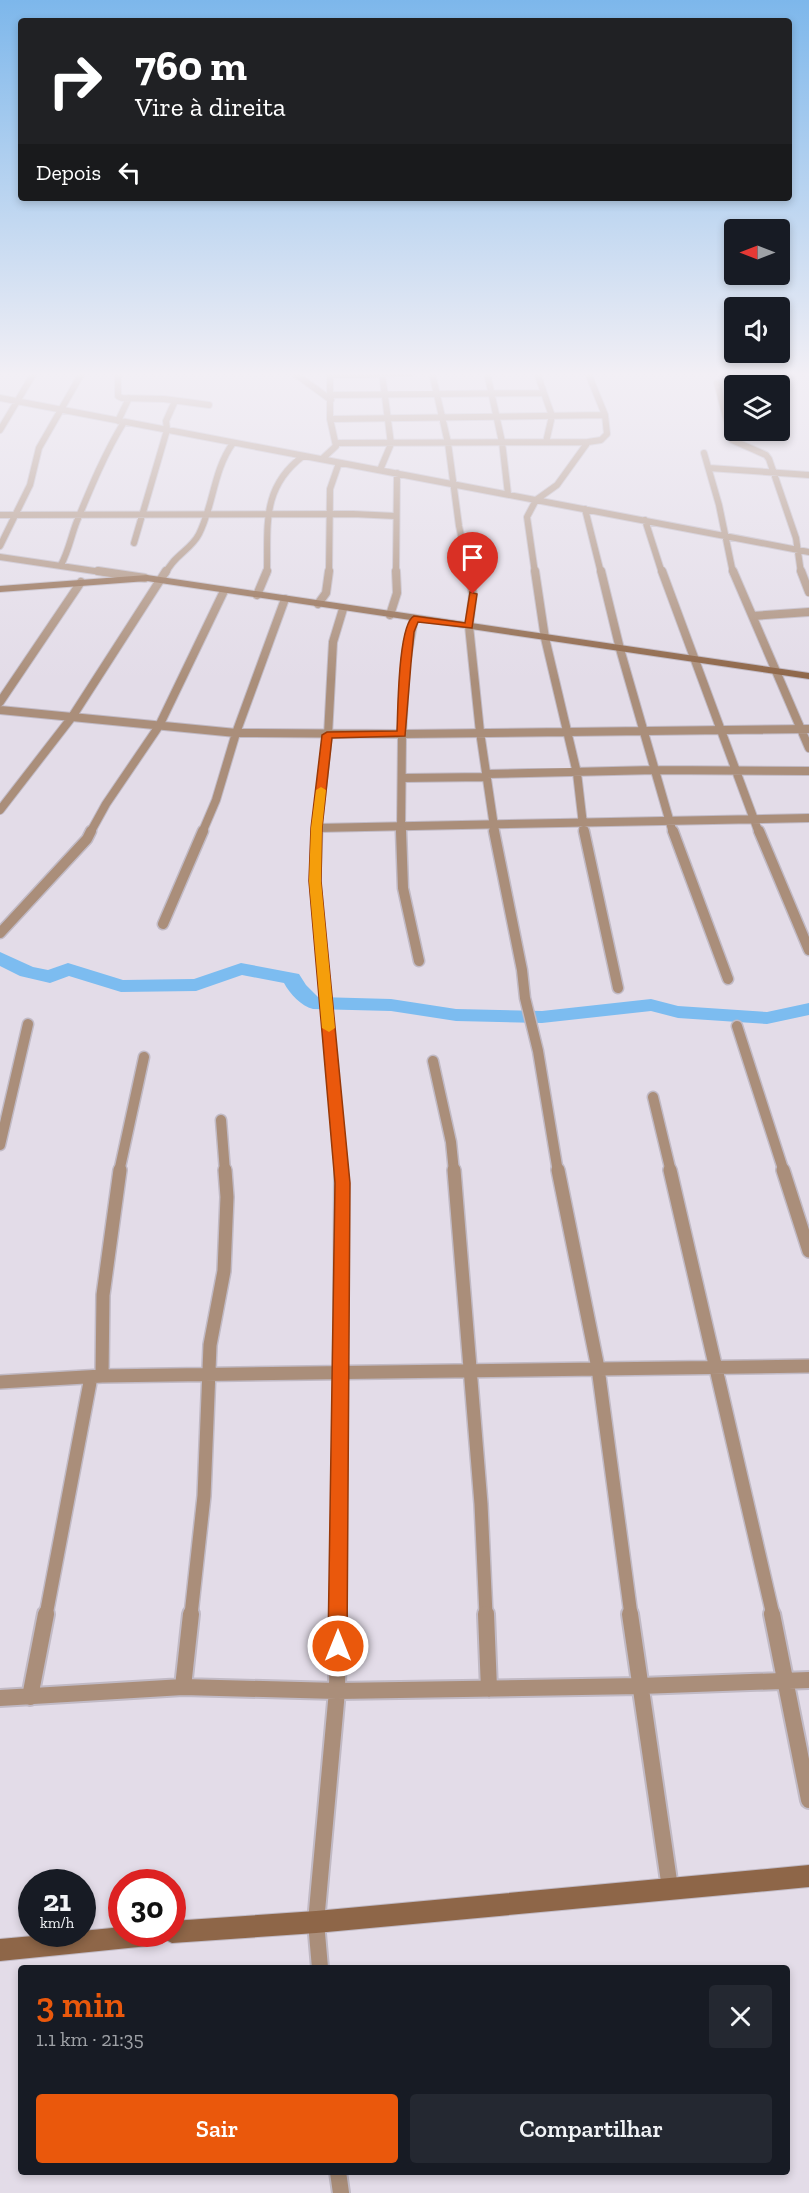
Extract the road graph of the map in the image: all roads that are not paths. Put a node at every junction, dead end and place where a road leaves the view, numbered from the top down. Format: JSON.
{"nodes":[{"id":1,"x":32,"y":475,"type":"edge"},
{"id":2,"x":97,"y":475,"type":"edge"},
{"id":3,"x":154,"y":475,"type":"edge"},
{"id":4,"x":215,"y":475,"type":"edge"},
{"id":5,"x":281,"y":475,"type":"edge"},
{"id":6,"x":335,"y":475,"type":"edge"},
{"id":7,"x":397,"y":475,"type":"edge"},
{"id":8,"x":409,"y":475,"type":"edge"},
{"id":9,"x":452,"y":475,"type":"edge"},
{"id":10,"x":506,"y":475,"type":"edge"},
{"id":11,"x":564,"y":475,"type":"edge"},
{"id":12,"x":711,"y":475,"type":"edge"},
{"id":13,"x":775,"y":475,"type":"edge"},
{"id":14,"x":453,"y":484,"type":"junction"},
{"id":15,"x":508,"y":494,"type":"junction"},
{"id":16,"x":536,"y":500,"type":"junction"},
{"id":17,"x":585,"y":509,"type":"junction"},
{"id":18,"x":17,"y":514,"type":"junction"},
{"id":19,"x":142,"y":514,"type":"junction"},
{"id":20,"x":330,"y":514,"type":"junction"},
{"id":21,"x":0,"y":515,"type":"edge"},
{"id":22,"x":81,"y":515,"type":"junction"},
{"id":23,"x":206,"y":515,"type":"junction"},
{"id":24,"x":268,"y":515,"type":"junction"},
{"id":25,"x":395,"y":516,"type":"junction"},
{"id":26,"x":645,"y":520,"type":"junction"},
{"id":27,"x":726,"y":537,"type":"junction"},
{"id":28,"x":134,"y":543,"type":"dead end"},
{"id":29,"x":0,"y":546,"type":"edge"},
{"id":30,"x":799,"y":550,"type":"junction"},
{"id":31,"x":809,"y":552,"type":"edge"},
{"id":32,"x":0,"y":557,"type":"edge"},
{"id":33,"x":61,"y":565,"type":"junction"},
{"id":34,"x":147,"y":578,"type":"junction"},
{"id":35,"x":162,"y":581,"type":"junction"},
{"id":36,"x":81,"y":582,"type":"junction"},
{"id":37,"x":1,"y":589,"type":"edge"},
{"id":38,"x":224,"y":591,"type":"junction"},
{"id":39,"x":809,"y":592,"type":"edge"},
{"id":40,"x":257,"y":595,"type":"junction"},
{"id":41,"x":285,"y":599,"type":"junction"},
{"id":42,"x":318,"y":604,"type":"junction"},
{"id":43,"x":343,"y":609,"type":"junction"},
{"id":44,"x":809,"y":612,"type":"edge"},
{"id":45,"x":390,"y":615,"type":"junction"},
{"id":46,"x":753,"y":616,"type":"junction"},
{"id":47,"x":414,"y":619,"type":"junction"},
{"id":48,"x":469,"y":626,"type":"junction"},
{"id":49,"x":545,"y":638,"type":"junction"},
{"id":50,"x":620,"y":649,"type":"junction"},
{"id":51,"x":696,"y":660,"type":"junction"},
{"id":52,"x":776,"y":671,"type":"junction"},
{"id":53,"x":809,"y":676,"type":"edge"},
{"id":54,"x":0,"y":702,"type":"edge"},
{"id":55,"x":0,"y":710,"type":"edge"},
{"id":56,"x":72,"y":717,"type":"junction"},
{"id":57,"x":159,"y":726,"type":"junction"},
{"id":58,"x":721,"y":729,"type":"junction"},
{"id":59,"x":805,"y":729,"type":"edge"},
{"id":60,"x":480,"y":732,"type":"junction"},
{"id":61,"x":569,"y":732,"type":"junction"},
{"id":62,"x":645,"y":732,"type":"junction"},
{"id":63,"x":236,"y":734,"type":"junction"},
{"id":64,"x":402,"y":734,"type":"junction"},
{"id":65,"x":327,"y":735,"type":"junction"},
{"id":66,"x":809,"y":747,"type":"edge"},
{"id":67,"x":655,"y":770,"type":"junction"},
{"id":68,"x":736,"y":771,"type":"junction"},
{"id":69,"x":809,"y":771,"type":"edge"},
{"id":70,"x":577,"y":773,"type":"junction"},
{"id":71,"x":486,"y":775,"type":"junction"},
{"id":72,"x":402,"y":777,"type":"junction"},
{"id":73,"x":0,"y":810,"type":"edge"},
{"id":74,"x":668,"y":818,"type":"junction"},
{"id":75,"x":753,"y":818,"type":"junction"},
{"id":76,"x":809,"y":818,"type":"edge"},
{"id":77,"x":582,"y":822,"type":"junction"},
{"id":78,"x":493,"y":824,"type":"junction"},
{"id":79,"x":316,"y":828,"type":"junction"},
{"id":80,"x":401,"y":828,"type":"junction"},
{"id":81,"x":163,"y":924,"type":"dead end"},
{"id":82,"x":0,"y":933,"type":"edge"},
{"id":83,"x":809,"y":950,"type":"edge"},
{"id":84,"x":419,"y":962,"type":"dead end"},
{"id":85,"x":728,"y":979,"type":"dead end"},
{"id":86,"x":618,"y":988,"type":"dead end"},
{"id":87,"x":28,"y":1024,"type":"dead end"},
{"id":88,"x":736,"y":1026,"type":"dead end"},
{"id":89,"x":144,"y":1058,"type":"dead end"},
{"id":90,"x":433,"y":1061,"type":"dead end"},
{"id":91,"x":653,"y":1097,"type":"dead end"},
{"id":92,"x":221,"y":1120,"type":"dead end"},
{"id":93,"x":0,"y":1145,"type":"edge"},
{"id":94,"x":809,"y":1251,"type":"edge"},
{"id":95,"x":718,"y":1366,"type":"junction"},
{"id":96,"x":809,"y":1366,"type":"edge"},
{"id":97,"x":598,"y":1368,"type":"junction"},
{"id":98,"x":471,"y":1369,"type":"junction"},
{"id":99,"x":339,"y":1372,"type":"junction"},
{"id":100,"x":210,"y":1376,"type":"junction"},
{"id":101,"x":97,"y":1377,"type":"junction"},
{"id":102,"x":0,"y":1382,"type":"edge"},
{"id":103,"x":809,"y":1680,"type":"edge"},
{"id":104,"x":788,"y":1681,"type":"junction"},
{"id":105,"x":640,"y":1686,"type":"junction"},
{"id":106,"x":183,"y":1687,"type":"junction"},
{"id":107,"x":489,"y":1689,"type":"junction"},
{"id":108,"x":337,"y":1691,"type":"junction"},
{"id":109,"x":30,"y":1697,"type":"junction"},
{"id":110,"x":0,"y":1698,"type":"edge"},
{"id":111,"x":809,"y":1800,"type":"edge"},
{"id":112,"x":809,"y":1876,"type":"edge"},
{"id":113,"x":670,"y":1888,"type":"junction"},
{"id":114,"x":316,"y":1922,"type":"junction"},
{"id":115,"x":186,"y":1931,"type":"edge"},
{"id":116,"x":108,"y":1939,"type":"edge"},
{"id":117,"x":0,"y":1950,"type":"edge"},
{"id":118,"x":320,"y":1965,"type":"edge"},
{"id":119,"x":338,"y":2175,"type":"edge"},
{"id":120,"x":341,"y":2193,"type":"edge"}],
"edges":[{"from":1,"to":18,"type":"street"},
{"from":2,"to":22,"type":"street"},
{"from":3,"to":19,"type":"street"},
{"from":4,"to":23,"type":"street"},
{"from":5,"to":24,"type":"street"},
{"from":6,"to":20,"type":"street"},
{"from":7,"to":25,"type":"street"},
{"from":8,"to":14,"type":"street"},
{"from":9,"to":14,"type":"street"},
{"from":10,"to":15,"type":"street"},
{"from":11,"to":16,"type":"street"},
{"from":12,"to":27,"type":"street"},
{"from":13,"to":30,"type":"street"},
{"from":14,"to":15,"type":"street"},
{"from":14,"to":48,"type":"street"},
{"from":15,"to":16,"type":"street"},
{"from":16,"to":17,"type":"street"},
{"from":16,"to":49,"type":"street"},
{"from":17,"to":26,"type":"street"},
{"from":17,"to":50,"type":"street"},
{"from":18,"to":21,"type":"street"},
{"from":18,"to":22,"type":"street"},
{"from":18,"to":29,"type":"street"},
{"from":19,"to":22,"type":"street"},
{"from":19,"to":23,"type":"street"},
{"from":19,"to":28,"type":"street"},
{"from":20,"to":24,"type":"street"},
{"from":20,"to":25,"type":"street"},
{"from":20,"to":42,"type":"street"},
{"from":22,"to":33,"type":"street"},
{"from":23,"to":24,"type":"street"},
{"from":23,"to":35,"type":"street"},
{"from":24,"to":40,"type":"street"},
{"from":25,"to":45,"type":"street"},
{"from":26,"to":27,"type":"street"},
{"from":26,"to":51,"type":"street"},
{"from":27,"to":30,"type":"street"},
{"from":27,"to":46,"type":"street"},
{"from":30,"to":31,"type":"street"},
{"from":30,"to":39,"type":"street"},
{"from":32,"to":33,"type":"street"},
{"from":33,"to":34,"type":"street"},
{"from":34,"to":35,"type":"street"},
{"from":34,"to":36,"type":"street"},
{"from":35,"to":38,"type":"street"},
{"from":35,"to":56,"type":"street"},
{"from":36,"to":37,"type":"street"},
{"from":36,"to":54,"type":"street"},
{"from":38,"to":40,"type":"street"},
{"from":38,"to":57,"type":"street"},
{"from":40,"to":41,"type":"street"},
{"from":41,"to":42,"type":"street"},
{"from":41,"to":63,"type":"street"},
{"from":42,"to":43,"type":"street"},
{"from":43,"to":45,"type":"street"},
{"from":43,"to":65,"type":"street"},
{"from":44,"to":46,"type":"street"},
{"from":45,"to":47,"type":"street"},
{"from":46,"to":52,"type":"street"},
{"from":47,"to":48,"type":"street"},
{"from":47,"to":64,"type":"street"},
{"from":48,"to":49,"type":"street"},
{"from":48,"to":60,"type":"street"},
{"from":49,"to":50,"type":"street"},
{"from":49,"to":61,"type":"street"},
{"from":50,"to":51,"type":"street"},
{"from":50,"to":62,"type":"street"},
{"from":51,"to":52,"type":"street"},
{"from":51,"to":58,"type":"street"},
{"from":52,"to":53,"type":"street"},
{"from":52,"to":59,"type":"street"},
{"from":55,"to":56,"type":"street"},
{"from":56,"to":57,"type":"street"},
{"from":56,"to":73,"type":"street"},
{"from":57,"to":63,"type":"street"},
{"from":57,"to":82,"type":"street"},
{"from":58,"to":59,"type":"street"},
{"from":58,"to":62,"type":"street"},
{"from":58,"to":68,"type":"street"},
{"from":59,"to":66,"type":"street"},
{"from":60,"to":61,"type":"street"},
{"from":60,"to":64,"type":"street"},
{"from":60,"to":71,"type":"street"},
{"from":61,"to":62,"type":"street"},
{"from":61,"to":70,"type":"street"},
{"from":62,"to":67,"type":"street"},
{"from":63,"to":65,"type":"street"},
{"from":63,"to":81,"type":"street"},
{"from":64,"to":65,"type":"street"},
{"from":64,"to":72,"type":"street"},
{"from":65,"to":79,"type":"street"},
{"from":67,"to":68,"type":"street"},
{"from":67,"to":70,"type":"street"},
{"from":67,"to":74,"type":"street"},
{"from":68,"to":69,"type":"street"},
{"from":68,"to":75,"type":"street"},
{"from":70,"to":71,"type":"street"},
{"from":70,"to":77,"type":"street"},
{"from":71,"to":72,"type":"street"},
{"from":71,"to":78,"type":"street"},
{"from":72,"to":80,"type":"street"},
{"from":74,"to":75,"type":"street"},
{"from":74,"to":77,"type":"street"},
{"from":74,"to":85,"type":"street"},
{"from":75,"to":76,"type":"street"},
{"from":75,"to":83,"type":"street"},
{"from":77,"to":78,"type":"street"},
{"from":77,"to":86,"type":"street"},
{"from":78,"to":80,"type":"street"},
{"from":78,"to":97,"type":"street"},
{"from":79,"to":80,"type":"street"},
{"from":79,"to":99,"type":"street"},
{"from":80,"to":84,"type":"street"},
{"from":87,"to":93,"type":"street"},
{"from":88,"to":94,"type":"street"},
{"from":89,"to":101,"type":"street"},
{"from":90,"to":98,"type":"street"},
{"from":91,"to":95,"type":"street"},
{"from":92,"to":100,"type":"street"},
{"from":95,"to":96,"type":"street"},
{"from":95,"to":97,"type":"street"},
{"from":95,"to":104,"type":"street"},
{"from":97,"to":98,"type":"street"},
{"from":97,"to":105,"type":"street"},
{"from":98,"to":99,"type":"street"},
{"from":98,"to":107,"type":"street"},
{"from":99,"to":100,"type":"street"},
{"from":99,"to":108,"type":"street"},
{"from":100,"to":101,"type":"street"},
{"from":100,"to":106,"type":"street"},
{"from":101,"to":102,"type":"street"},
{"from":101,"to":109,"type":"street"},
{"from":103,"to":104,"type":"street"},
{"from":104,"to":105,"type":"street"},
{"from":104,"to":111,"type":"street"},
{"from":105,"to":107,"type":"street"},
{"from":105,"to":113,"type":"street"},
{"from":106,"to":108,"type":"street"},
{"from":106,"to":109,"type":"street"},
{"from":107,"to":108,"type":"street"},
{"from":108,"to":114,"type":"street"},
{"from":109,"to":110,"type":"street"},
{"from":112,"to":113,"type":"street"},
{"from":113,"to":114,"type":"street"},
{"from":114,"to":115,"type":"street"},
{"from":114,"to":118,"type":"street"},
{"from":116,"to":117,"type":"street"},
{"from":119,"to":120,"type":"street"}]}
